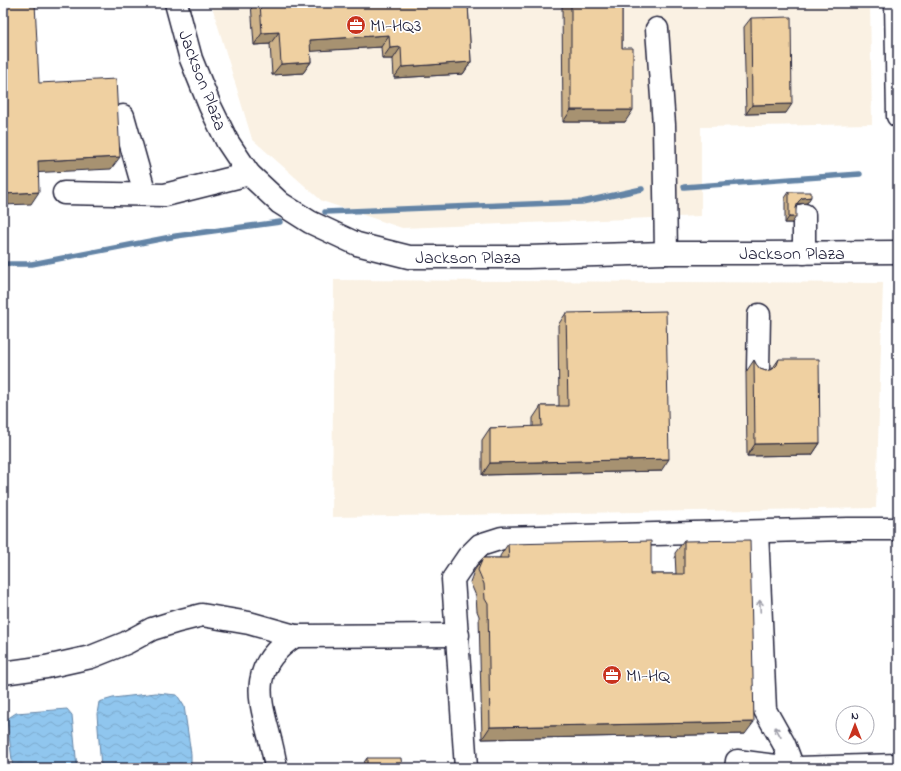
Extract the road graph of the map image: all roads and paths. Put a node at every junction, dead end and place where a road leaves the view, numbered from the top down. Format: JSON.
{"nodes":[{"id":1,"x":176,"y":3,"type":"edge"},
{"id":2,"x":896,"y":3,"type":"edge"},
{"id":3,"x":657,"y":29,"type":"dead end"},
{"id":4,"x":123,"y":116,"type":"dead end"},
{"id":5,"x":898,"y":116,"type":"edge"},
{"id":6,"x":249,"y":174,"type":"junction"},
{"id":7,"x":64,"y":193,"type":"dead end"},
{"id":8,"x":145,"y":194,"type":"junction"},
{"id":9,"x":804,"y":215,"type":"dead end"},
{"id":10,"x":898,"y":252,"type":"edge"},
{"id":11,"x":666,"y":253,"type":"junction"},
{"id":12,"x":804,"y":253,"type":"junction"},
{"id":13,"x":760,"y":315,"type":"dead end"},
{"id":14,"x":758,"y":370,"type":"edge"},
{"id":15,"x":898,"y":529,"type":"edge"},
{"id":16,"x":757,"y":532,"type":"junction"},
{"id":17,"x":458,"y":635,"type":"junction"},
{"id":18,"x":295,"y":636,"type":"junction"},
{"id":19,"x":3,"y":673,"type":"edge"},
{"id":20,"x":898,"y":765,"type":"edge"},
{"id":21,"x":276,"y":768,"type":"edge"},
{"id":22,"x":466,"y":768,"type":"edge"},
{"id":23,"x":736,"y":768,"type":"edge"},
{"id":24,"x":793,"y":768,"type":"edge"},
{"id":25,"x":798,"y":768,"type":"edge"}],
"edges":[{"from":1,"to":6,"type":"street","name":"Jackson Plaza"},
{"from":2,"to":5,"type":"street"},
{"from":3,"to":11,"type":"street"},
{"from":4,"to":8,"type":"street"},
{"from":6,"to":8,"type":"street"},
{"from":6,"to":11,"type":"street","name":"Jackson Plaza"},
{"from":7,"to":8,"type":"street"},
{"from":9,"to":12,"type":"street"},
{"from":10,"to":12,"type":"street","name":"Jackson Plaza"},
{"from":11,"to":12,"type":"street","name":"Jackson Plaza"},
{"from":13,"to":14,"type":"street"},
{"from":15,"to":16,"type":"street"},
{"from":16,"to":17,"type":"street"},
{"from":24,"to":16,"type":"street","one_way":true},
{"from":17,"to":18,"type":"street"},
{"from":17,"to":22,"type":"street"},
{"from":18,"to":19,"type":"street"},
{"from":18,"to":21,"type":"street"},
{"from":20,"to":25,"type":"street"},
{"from":23,"to":24,"type":"street"}]}
